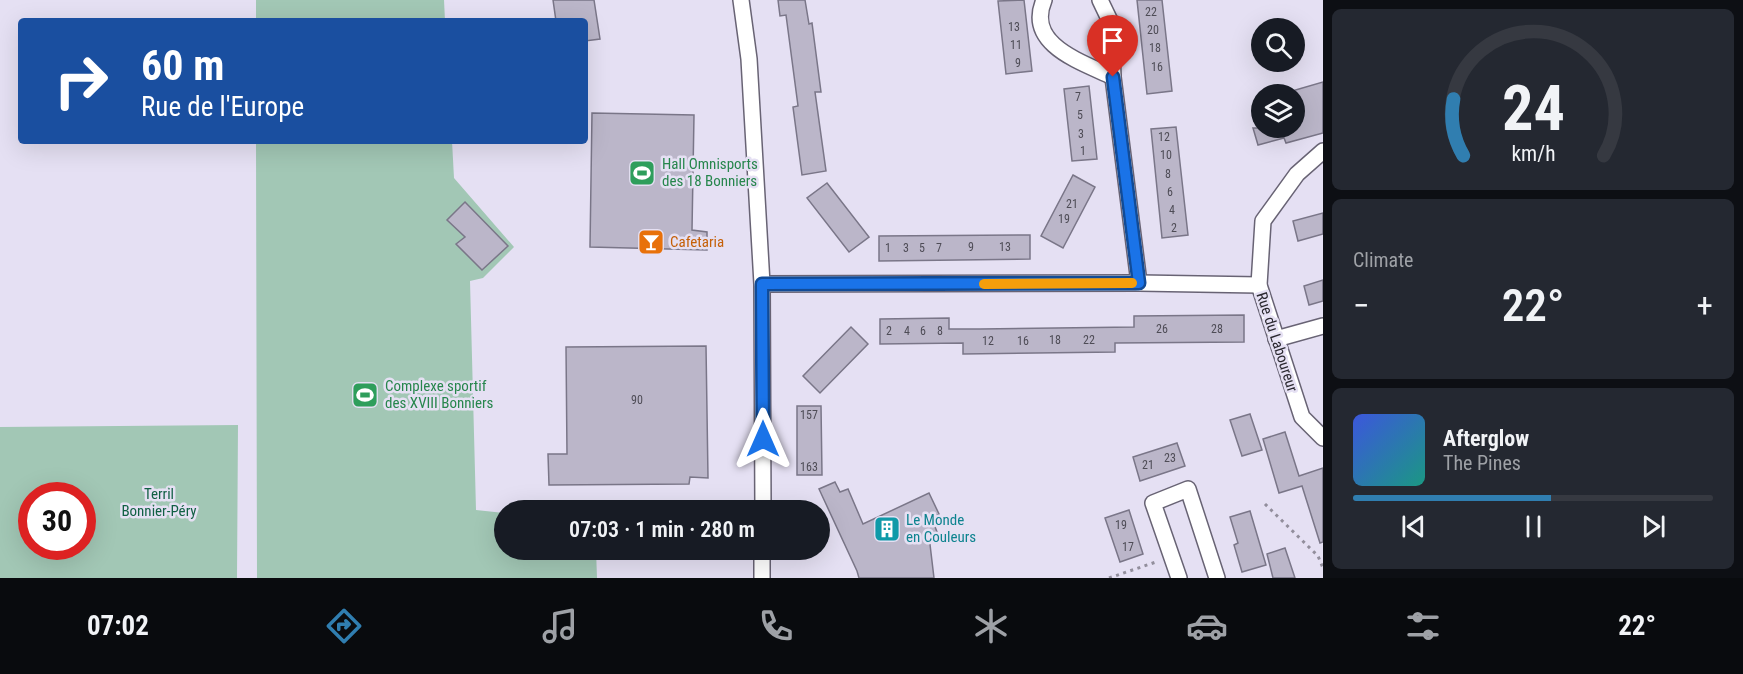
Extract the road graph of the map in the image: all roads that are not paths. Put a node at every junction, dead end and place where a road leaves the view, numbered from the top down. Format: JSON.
{"nodes":[{"id":1,"x":741,"y":0,"type":"edge"},
{"id":2,"x":1044,"y":0,"type":"edge"},
{"id":3,"x":1100,"y":0,"type":"edge"},
{"id":4,"x":1113,"y":77,"type":"junction"},
{"id":5,"x":1323,"y":151,"type":"edge"},
{"id":6,"x":1139,"y":283,"type":"junction"},
{"id":7,"x":762,"y":284,"type":"junction"},
{"id":8,"x":1259,"y":285,"type":"junction"},
{"id":9,"x":1323,"y":326,"type":"edge"},
{"id":10,"x":1276,"y":339,"type":"junction"},
{"id":11,"x":1323,"y":438,"type":"edge"},
{"id":12,"x":763,"y":500,"type":"edge"},
{"id":13,"x":762,"y":560,"type":"edge"},
{"id":14,"x":762,"y":578,"type":"edge"},
{"id":15,"x":1179,"y":578,"type":"edge"},
{"id":16,"x":1217,"y":578,"type":"edge"}],
"edges":[{"from":1,"to":7,"type":"street"},
{"from":2,"to":4,"type":"street"},
{"from":3,"to":4,"type":"street"},
{"from":4,"to":6,"type":"street"},
{"from":5,"to":8,"type":"street","name":"Rue du Laboureur"},
{"from":6,"to":7,"type":"street"},
{"from":6,"to":8,"type":"street"},
{"from":7,"to":12,"type":"street"},
{"from":8,"to":10,"type":"street","name":"Rue du Laboureur"},
{"from":9,"to":10,"type":"street"},
{"from":10,"to":11,"type":"street","name":"Rue du Laboureur"},
{"from":13,"to":14,"type":"street"},
{"from":15,"to":16,"type":"street"}]}
